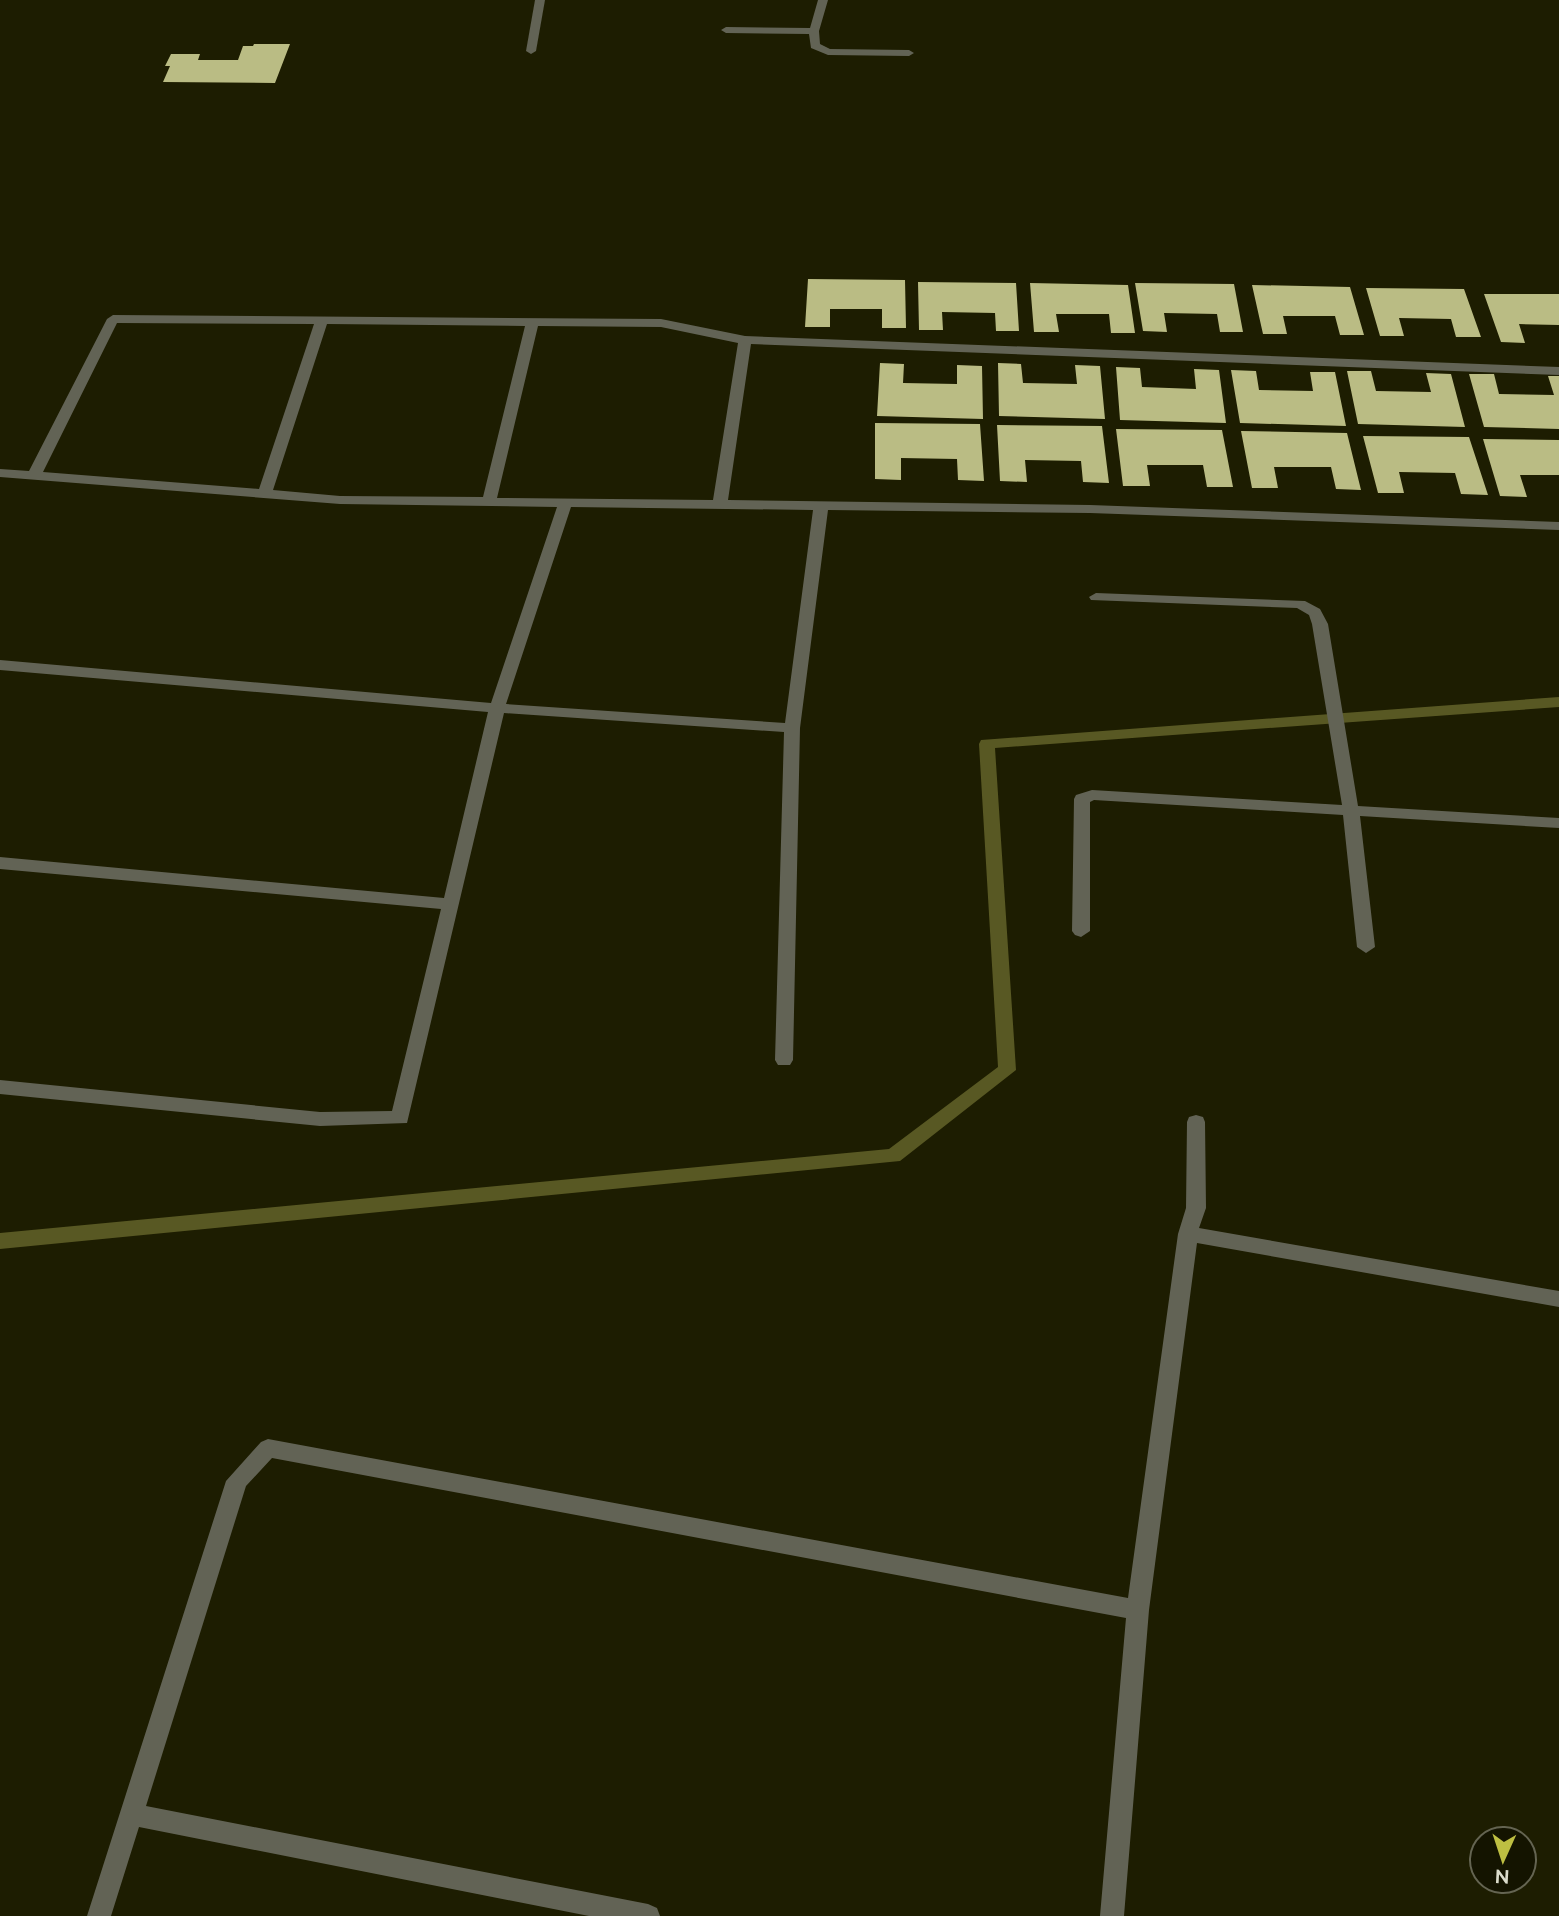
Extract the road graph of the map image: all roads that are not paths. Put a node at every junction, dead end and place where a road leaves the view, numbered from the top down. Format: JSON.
{"nodes":[{"id":1,"x":540,"y":0,"type":"edge"},
{"id":2,"x":823,"y":0,"type":"edge"},
{"id":3,"x":726,"y":30,"type":"dead end"},
{"id":4,"x":814,"y":31,"type":"junction"},
{"id":5,"x":531,"y":51,"type":"dead end"},
{"id":6,"x":909,"y":53,"type":"dead end"},
{"id":7,"x":322,"y":320,"type":"junction"},
{"id":8,"x":532,"y":322,"type":"junction"},
{"id":9,"x":745,"y":340,"type":"junction"},
{"id":10,"x":1559,"y":371,"type":"edge"},
{"id":11,"x":0,"y":473,"type":"edge"},
{"id":12,"x":34,"y":476,"type":"junction"},
{"id":13,"x":265,"y":494,"type":"junction"},
{"id":14,"x":489,"y":501,"type":"junction"},
{"id":15,"x":566,"y":502,"type":"junction"},
{"id":16,"x":720,"y":504,"type":"junction"},
{"id":17,"x":821,"y":506,"type":"junction"},
{"id":18,"x":1559,"y":526,"type":"edge"},
{"id":19,"x":1096,"y":597,"type":"dead end"},
{"id":20,"x":0,"y":665,"type":"edge"},
{"id":21,"x":497,"y":708,"type":"junction"},
{"id":22,"x":792,"y":728,"type":"junction"},
{"id":23,"x":1351,"y":811,"type":"junction"},
{"id":24,"x":1559,"y":822,"type":"edge"},
{"id":25,"x":0,"y":863,"type":"edge"},
{"id":26,"x":451,"y":904,"type":"junction"},
{"id":27,"x":1082,"y":931,"type":"dead end"},
{"id":28,"x":1366,"y":947,"type":"dead end"},
{"id":29,"x":784,"y":1060,"type":"dead end"},
{"id":30,"x":0,"y":1087,"type":"edge"},
{"id":31,"x":1196,"y":1122,"type":"dead end"},
{"id":32,"x":1188,"y":1234,"type":"junction"},
{"id":33,"x":1559,"y":1300,"type":"edge"},
{"id":34,"x":1138,"y":1610,"type":"junction"},
{"id":35,"x":132,"y":1814,"type":"junction"},
{"id":36,"x":99,"y":1916,"type":"edge"},
{"id":37,"x":648,"y":1916,"type":"edge"},
{"id":38,"x":1112,"y":1916,"type":"edge"}],
"edges":[{"from":1,"to":5,"type":"street"},
{"from":2,"to":4,"type":"street"},
{"from":3,"to":4,"type":"street"},
{"from":4,"to":6,"type":"street"},
{"from":7,"to":8,"type":"street"},
{"from":7,"to":12,"type":"street"},
{"from":7,"to":13,"type":"street"},
{"from":8,"to":9,"type":"street"},
{"from":8,"to":14,"type":"street"},
{"from":9,"to":10,"type":"street"},
{"from":9,"to":16,"type":"street"},
{"from":11,"to":12,"type":"street"},
{"from":12,"to":13,"type":"street"},
{"from":13,"to":14,"type":"street"},
{"from":14,"to":15,"type":"street"},
{"from":15,"to":16,"type":"street"},
{"from":15,"to":21,"type":"street"},
{"from":16,"to":17,"type":"street"},
{"from":17,"to":18,"type":"street"},
{"from":17,"to":22,"type":"street"},
{"from":19,"to":23,"type":"street"},
{"from":20,"to":21,"type":"street"},
{"from":21,"to":22,"type":"street"},
{"from":21,"to":26,"type":"street"},
{"from":22,"to":29,"type":"street"},
{"from":23,"to":24,"type":"street"},
{"from":23,"to":27,"type":"street"},
{"from":23,"to":28,"type":"street"},
{"from":25,"to":26,"type":"street"},
{"from":26,"to":30,"type":"street"},
{"from":31,"to":32,"type":"street"},
{"from":32,"to":33,"type":"street"},
{"from":32,"to":34,"type":"street"},
{"from":34,"to":35,"type":"street"},
{"from":34,"to":38,"type":"street"},
{"from":35,"to":36,"type":"street"},
{"from":35,"to":37,"type":"street"}]}
